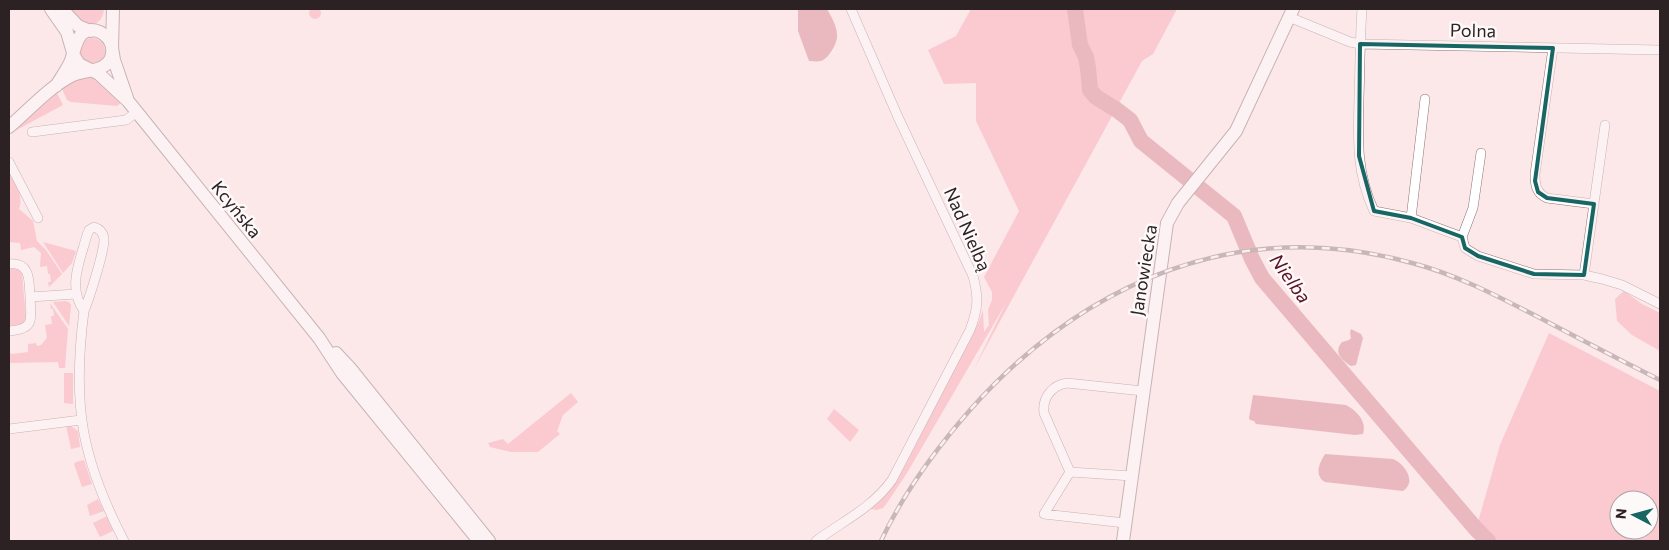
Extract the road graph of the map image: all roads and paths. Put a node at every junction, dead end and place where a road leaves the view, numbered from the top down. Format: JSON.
{"nodes":[{"id":1,"x":51,"y":9,"type":"edge"},
{"id":2,"x":62,"y":9,"type":"edge"},
{"id":3,"x":108,"y":9,"type":"edge"},
{"id":4,"x":113,"y":9,"type":"edge"},
{"id":5,"x":851,"y":9,"type":"edge"},
{"id":6,"x":1362,"y":9,"type":"edge"},
{"id":7,"x":1291,"y":13,"type":"edge"},
{"id":8,"x":91,"y":31,"type":"junction"},
{"id":9,"x":1360,"y":44,"type":"junction"},
{"id":10,"x":112,"y":48,"type":"junction"},
{"id":11,"x":1553,"y":48,"type":"junction"},
{"id":12,"x":1660,"y":50,"type":"edge"},
{"id":13,"x":74,"y":52,"type":"junction"},
{"id":14,"x":90,"y":70,"type":"junction"},
{"id":15,"x":56,"y":86,"type":"junction"},
{"id":16,"x":1425,"y":99,"type":"dead end"},
{"id":17,"x":128,"y":100,"type":"junction"},
{"id":18,"x":137,"y":112,"type":"junction"},
{"id":19,"x":1605,"y":125,"type":"dead end"},
{"id":20,"x":9,"y":127,"type":"edge"},
{"id":21,"x":32,"y":132,"type":"dead end"},
{"id":22,"x":1481,"y":154,"type":"dead end"},
{"id":23,"x":9,"y":162,"type":"edge"},
{"id":24,"x":1594,"y":204,"type":"junction"},
{"id":25,"x":38,"y":218,"type":"dead end"},
{"id":26,"x":1411,"y":218,"type":"junction"},
{"id":27,"x":1462,"y":237,"type":"junction"},
{"id":28,"x":9,"y":264,"type":"edge"},
{"id":29,"x":1584,"y":275,"type":"junction"},
{"id":30,"x":76,"y":294,"type":"junction"},
{"id":31,"x":30,"y":297,"type":"junction"},
{"id":32,"x":1660,"y":304,"type":"edge"},
{"id":33,"x":84,"y":311,"type":"junction"},
{"id":34,"x":9,"y":331,"type":"edge"},
{"id":35,"x":319,"y":338,"type":"junction"},
{"id":36,"x":1143,"y":391,"type":"junction"},
{"id":37,"x":81,"y":420,"type":"junction"},
{"id":38,"x":9,"y":428,"type":"edge"},
{"id":39,"x":1070,"y":472,"type":"junction"},
{"id":40,"x":1132,"y":476,"type":"junction"},
{"id":41,"x":1126,"y":523,"type":"junction"},
{"id":42,"x":124,"y":541,"type":"edge"},
{"id":43,"x":479,"y":541,"type":"edge"},
{"id":44,"x":489,"y":541,"type":"edge"},
{"id":45,"x":816,"y":541,"type":"edge"},
{"id":46,"x":1123,"y":541,"type":"edge"}],
"edges":[{"from":1,"to":13,"type":"street"},
{"from":2,"to":8,"type":"street"},
{"from":3,"to":8,"type":"street"},
{"from":4,"to":10,"type":"street"},
{"from":5,"to":45,"type":"street","name":"Nad Nielbą"},
{"from":6,"to":9,"type":"street"},
{"from":7,"to":9,"type":"street","name":"Polna"},
{"from":7,"to":36,"type":"street","name":"Janowiecka"},
{"from":8,"to":10,"type":"street"},
{"from":8,"to":13,"type":"street"},
{"from":9,"to":11,"type":"street","name":"Polna"},
{"from":9,"to":26,"type":"street"},
{"from":10,"to":14,"type":"street"},
{"from":10,"to":17,"type":"street","name":"Kcyńska"},
{"from":11,"to":12,"type":"street","name":"Polna"},
{"from":11,"to":24,"type":"street"},
{"from":13,"to":14,"type":"street"},
{"from":13,"to":15,"type":"street"},
{"from":14,"to":15,"type":"street"},
{"from":14,"to":17,"type":"street","name":"Kcyńska"},
{"from":15,"to":20,"type":"street"},
{"from":16,"to":26,"type":"street"},
{"from":17,"to":18,"type":"street","name":"Kcyńska"},
{"from":18,"to":21,"type":"street"},
{"from":18,"to":35,"type":"street","name":"Kcyńska"},
{"from":19,"to":24,"type":"street"},
{"from":22,"to":27,"type":"street"},
{"from":23,"to":25,"type":"street"},
{"from":24,"to":29,"type":"street"},
{"from":26,"to":27,"type":"street"},
{"from":27,"to":29,"type":"street"},
{"from":28,"to":31,"type":"street"},
{"from":29,"to":32,"type":"street"},
{"from":30,"to":31,"type":"street"},
{"from":30,"to":33,"type":"street"},
{"from":30,"to":33,"type":"street"},
{"from":31,"to":34,"type":"street"},
{"from":33,"to":37,"type":"street"},
{"from":35,"to":43,"type":"street","name":"Kcyńska"},
{"from":35,"to":44,"type":"street","name":"Kcyńska"},
{"from":36,"to":39,"type":"street"},
{"from":36,"to":40,"type":"street","name":"Janowiecka"},
{"from":37,"to":38,"type":"street"},
{"from":37,"to":42,"type":"street"},
{"from":39,"to":40,"type":"street"},
{"from":39,"to":41,"type":"street"},
{"from":40,"to":41,"type":"street","name":"Janowiecka"},
{"from":41,"to":46,"type":"street","name":"Janowiecka"}]}
